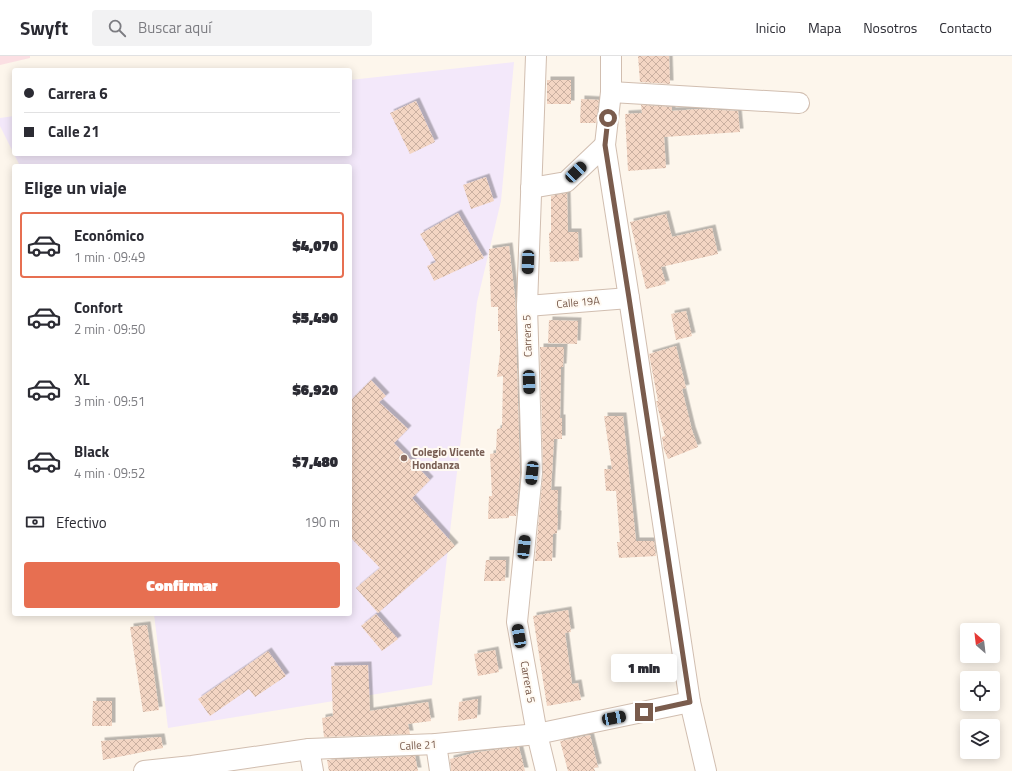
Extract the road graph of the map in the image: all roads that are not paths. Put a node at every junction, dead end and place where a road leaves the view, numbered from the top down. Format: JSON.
{"nodes":[{"id":1,"x":536,"y":56,"type":"edge"},
{"id":2,"x":611,"y":56,"type":"edge"},
{"id":3,"x":611,"y":92,"type":"junction"},
{"id":4,"x":798,"y":103,"type":"dead end"},
{"id":5,"x":605,"y":145,"type":"junction"},
{"id":6,"x":531,"y":188,"type":"junction"},
{"id":7,"x":629,"y":298,"type":"junction"},
{"id":8,"x":527,"y":306,"type":"junction"},
{"id":9,"x":690,"y":702,"type":"junction"},
{"id":10,"x":537,"y":734,"type":"junction"},
{"id":11,"x":436,"y":744,"type":"junction"},
{"id":12,"x":309,"y":749,"type":"junction"},
{"id":13,"x":193,"y":769,"type":"edge"},
{"id":14,"x":144,"y":771,"type":"edge"},
{"id":15,"x":313,"y":771,"type":"edge"},
{"id":16,"x":440,"y":771,"type":"edge"},
{"id":17,"x":546,"y":771,"type":"edge"},
{"id":18,"x":706,"y":771,"type":"edge"}],
"edges":[{"from":1,"to":6,"type":"street","name":"Carrera 5"},
{"from":2,"to":3,"type":"street"},
{"from":3,"to":4,"type":"street"},
{"from":3,"to":5,"type":"street"},
{"from":5,"to":6,"type":"street"},
{"from":5,"to":7,"type":"street"},
{"from":6,"to":8,"type":"street","name":"Carrera 5"},
{"from":7,"to":8,"type":"street","name":"Calle 19A"},
{"from":7,"to":9,"type":"street"},
{"from":8,"to":10,"type":"street","name":"Carrera 5"},
{"from":9,"to":10,"type":"street","name":"Calle 21"},
{"from":9,"to":18,"type":"street"},
{"from":10,"to":11,"type":"street","name":"Calle 21"},
{"from":10,"to":17,"type":"street","name":"Carrera 5"},
{"from":11,"to":12,"type":"street","name":"Calle 21"},
{"from":11,"to":16,"type":"street"},
{"from":12,"to":13,"type":"street","name":"Calle 21"},
{"from":12,"to":15,"type":"street"},
{"from":13,"to":14,"type":"street","name":"Calle 21"}]}
